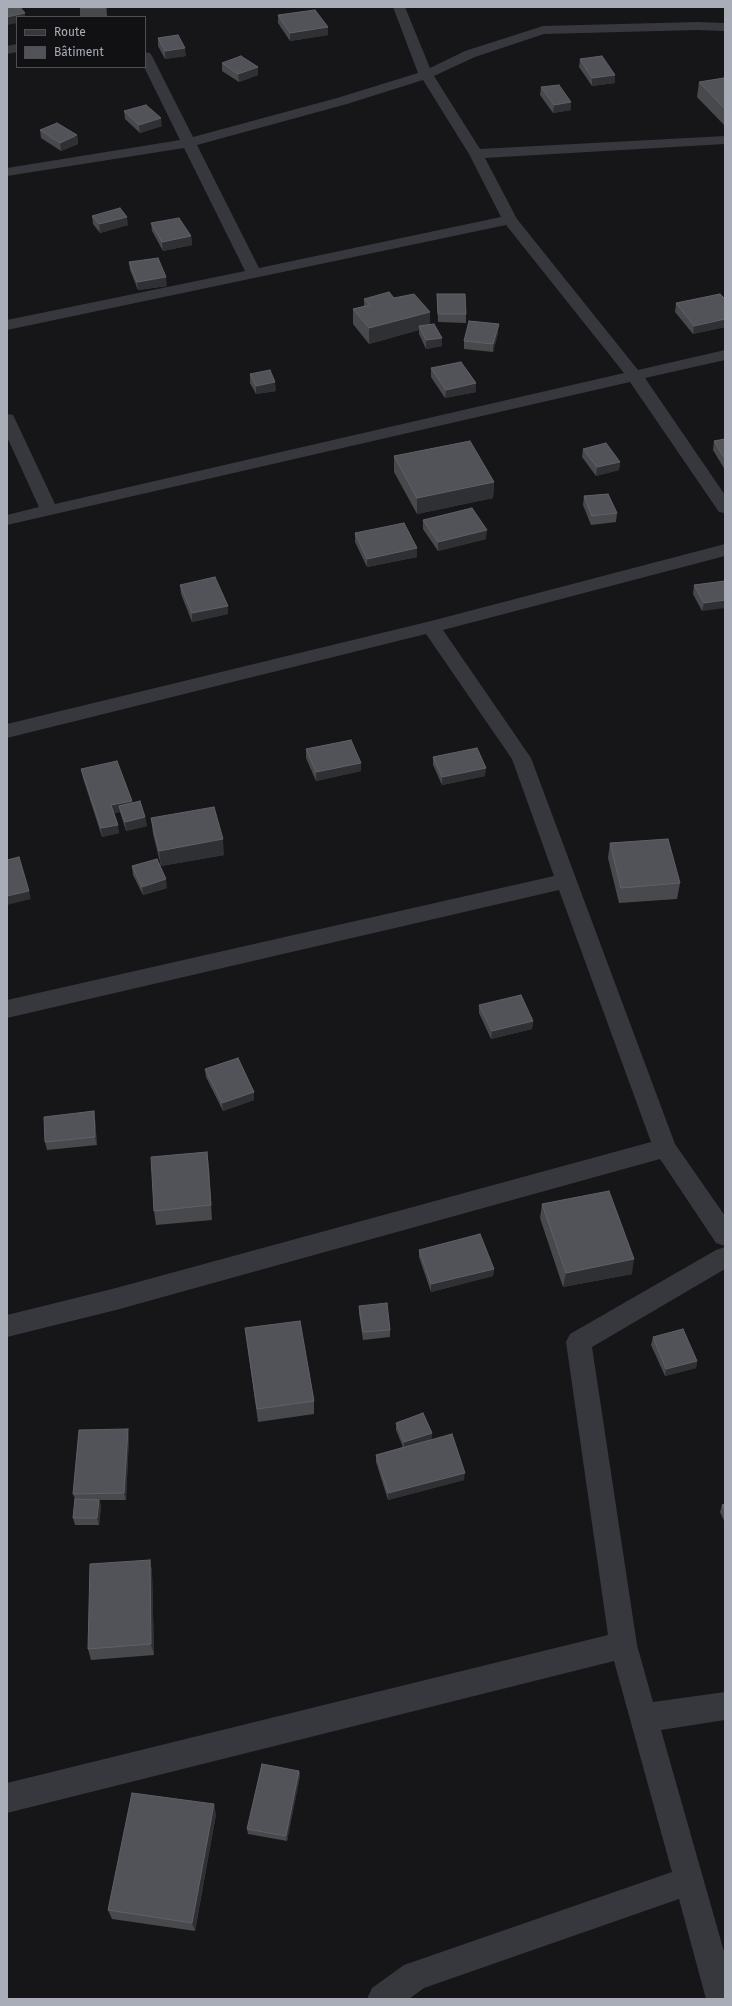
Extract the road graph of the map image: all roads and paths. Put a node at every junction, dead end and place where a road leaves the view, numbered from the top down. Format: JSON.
{"nodes":[{"id":1,"x":399,"y":7,"type":"edge"},
{"id":2,"x":725,"y":27,"type":"edge"},
{"id":3,"x":146,"y":58,"type":"edge"},
{"id":4,"x":426,"y":75,"type":"junction"},
{"id":5,"x":725,"y":140,"type":"edge"},
{"id":6,"x":188,"y":143,"type":"junction"},
{"id":7,"x":476,"y":154,"type":"junction"},
{"id":8,"x":7,"y":172,"type":"edge"},
{"id":9,"x":510,"y":220,"type":"junction"},
{"id":10,"x":254,"y":274,"type":"junction"},
{"id":11,"x":7,"y":325,"type":"edge"},
{"id":12,"x":725,"y":354,"type":"edge"},
{"id":13,"x":634,"y":375,"type":"junction"},
{"id":14,"x":7,"y":419,"type":"edge"},
{"id":15,"x":725,"y":508,"type":"edge"},
{"id":16,"x":49,"y":510,"type":"junction"},
{"id":17,"x":7,"y":520,"type":"edge"},
{"id":18,"x":725,"y":550,"type":"edge"},
{"id":19,"x":432,"y":627,"type":"junction"},
{"id":20,"x":7,"y":731,"type":"edge"},
{"id":21,"x":566,"y":881,"type":"junction"},
{"id":22,"x":7,"y":1009,"type":"edge"},
{"id":23,"x":666,"y":1148,"type":"junction"},
{"id":24,"x":725,"y":1236,"type":"edge"},
{"id":25,"x":725,"y":1257,"type":"edge"},
{"id":26,"x":7,"y":1326,"type":"edge"},
{"id":27,"x":623,"y":1645,"type":"junction"},
{"id":28,"x":725,"y":1706,"type":"edge"},
{"id":29,"x":644,"y":1718,"type":"junction"},
{"id":30,"x":7,"y":1798,"type":"edge"},
{"id":31,"x":689,"y":1881,"type":"junction"},
{"id":32,"x":383,"y":1999,"type":"edge"},
{"id":33,"x":722,"y":1999,"type":"edge"}],
"edges":[{"from":1,"to":4,"type":"street"},
{"from":2,"to":4,"type":"street"},
{"from":3,"to":6,"type":"street"},
{"from":4,"to":6,"type":"street"},
{"from":4,"to":7,"type":"street"},
{"from":5,"to":7,"type":"street"},
{"from":6,"to":8,"type":"street"},
{"from":6,"to":10,"type":"street"},
{"from":7,"to":9,"type":"street"},
{"from":9,"to":10,"type":"street"},
{"from":9,"to":13,"type":"street"},
{"from":10,"to":11,"type":"street"},
{"from":12,"to":13,"type":"street"},
{"from":13,"to":15,"type":"street"},
{"from":13,"to":16,"type":"street"},
{"from":14,"to":16,"type":"street"},
{"from":16,"to":17,"type":"street"},
{"from":18,"to":19,"type":"street"},
{"from":19,"to":20,"type":"street"},
{"from":19,"to":21,"type":"street"},
{"from":21,"to":22,"type":"street"},
{"from":21,"to":23,"type":"street"},
{"from":23,"to":24,"type":"street"},
{"from":23,"to":26,"type":"street"},
{"from":25,"to":27,"type":"street"},
{"from":27,"to":29,"type":"street"},
{"from":27,"to":30,"type":"street"},
{"from":28,"to":29,"type":"street"},
{"from":29,"to":31,"type":"street"},
{"from":31,"to":32,"type":"street"},
{"from":31,"to":33,"type":"street"}]}
